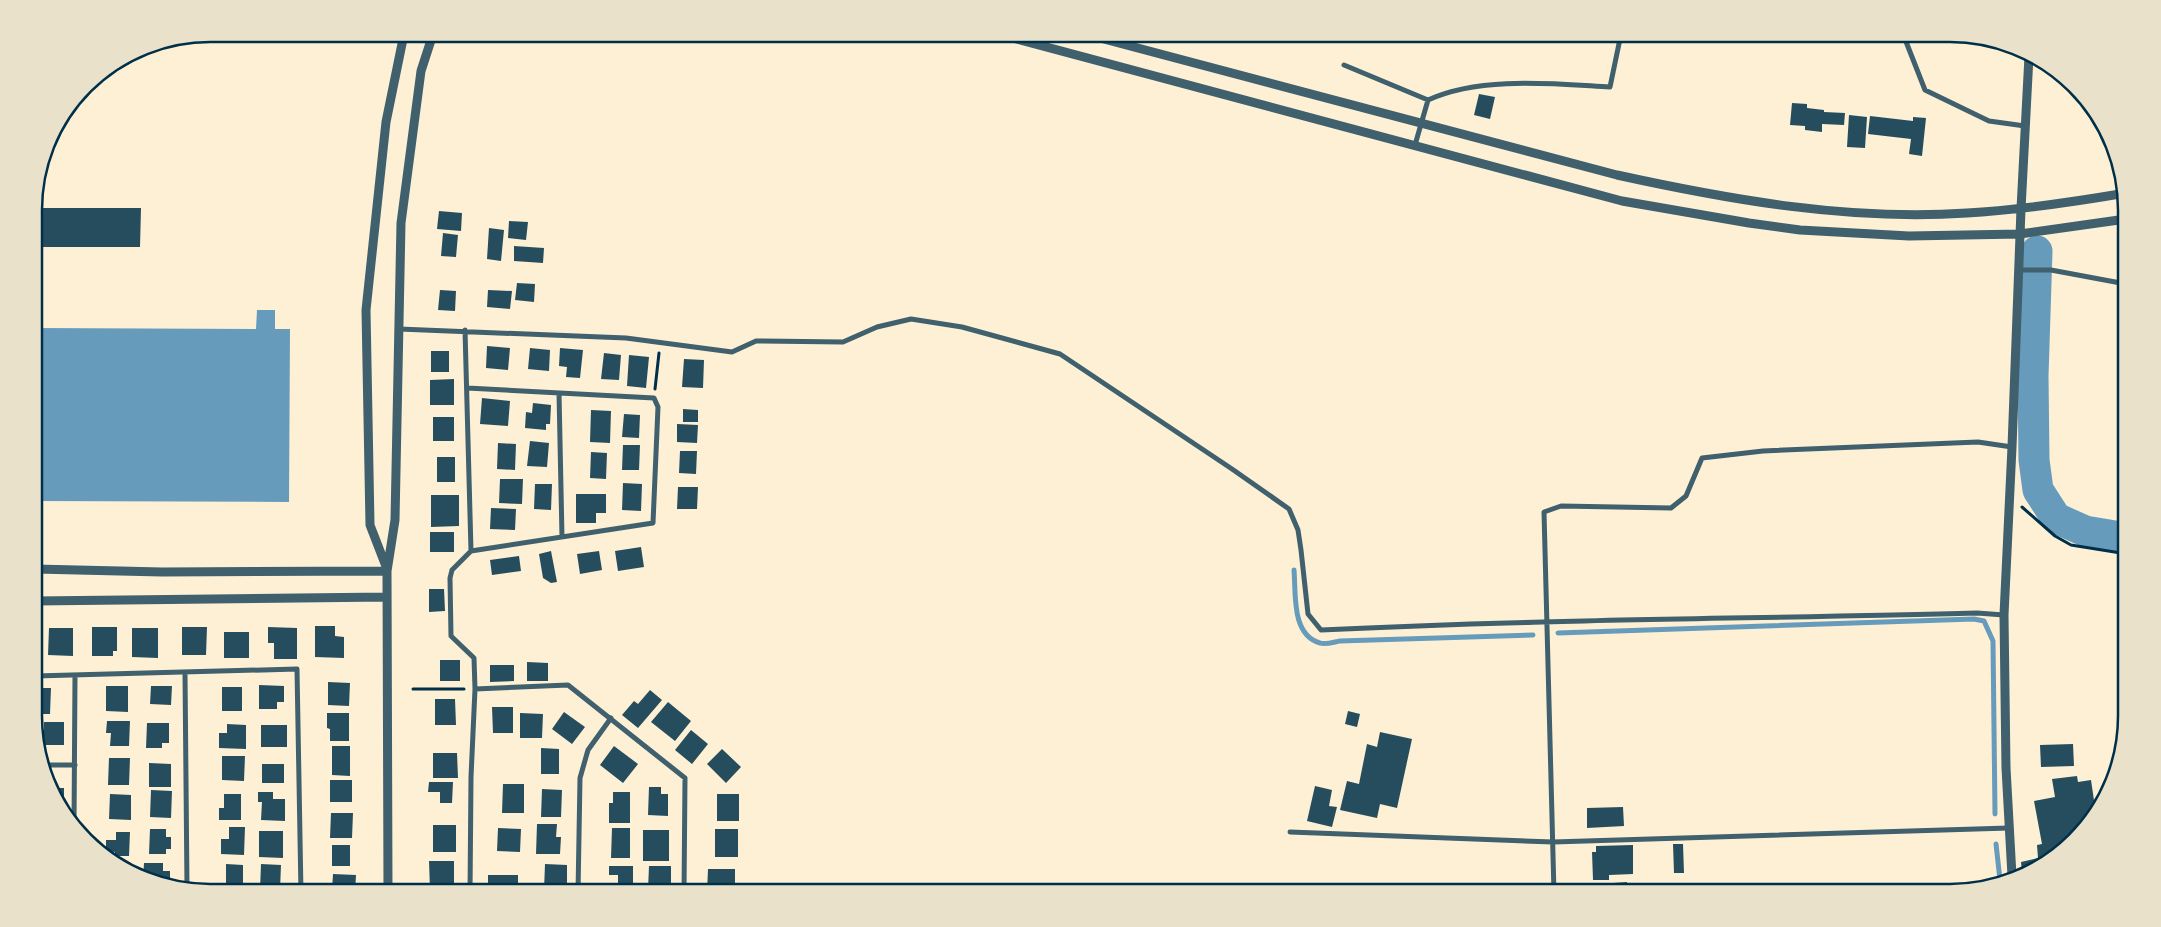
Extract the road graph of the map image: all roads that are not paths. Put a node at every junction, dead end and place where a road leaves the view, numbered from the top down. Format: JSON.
{"nodes":[{"id":1,"x":1117,"y":42,"type":"edge"},
{"id":2,"x":1619,"y":42,"type":"edge"},
{"id":3,"x":1906,"y":42,"type":"edge"},
{"id":4,"x":402,"y":43,"type":"edge"},
{"id":5,"x":430,"y":43,"type":"edge"},
{"id":6,"x":1030,"y":43,"type":"edge"},
{"id":7,"x":2029,"y":62,"type":"edge"},
{"id":8,"x":1344,"y":65,"type":"dead end"},
{"id":9,"x":1428,"y":100,"type":"junction"},
{"id":10,"x":1422,"y":123,"type":"junction"},
{"id":11,"x":2024,"y":126,"type":"junction"},
{"id":12,"x":1415,"y":144,"type":"junction"},
{"id":13,"x":2117,"y":194,"type":"edge"},
{"id":14,"x":2020,"y":208,"type":"junction"},
{"id":15,"x":2118,"y":220,"type":"edge"},
{"id":16,"x":2020,"y":234,"type":"junction"},
{"id":17,"x":2018,"y":270,"type":"junction"},
{"id":18,"x":2118,"y":283,"type":"edge"},
{"id":19,"x":398,"y":329,"type":"junction"},
{"id":20,"x":465,"y":330,"type":"junction"},
{"id":21,"x":467,"y":388,"type":"junction"},
{"id":22,"x":559,"y":393,"type":"junction"},
{"id":23,"x":2012,"y":447,"type":"junction"},
{"id":24,"x":562,"y":537,"type":"junction"},
{"id":25,"x":471,"y":552,"type":"junction"},
{"id":26,"x":42,"y":569,"type":"edge"},
{"id":27,"x":388,"y":571,"type":"junction"},
{"id":28,"x":387,"y":597,"type":"junction"},
{"id":29,"x":42,"y":601,"type":"edge"},
{"id":30,"x":2004,"y":615,"type":"junction"},
{"id":31,"x":1548,"y":623,"type":"junction"},
{"id":32,"x":184,"y":673,"type":"junction"},
{"id":33,"x":42,"y":676,"type":"edge"},
{"id":34,"x":75,"y":676,"type":"junction"},
{"id":35,"x":475,"y":689,"type":"junction"},
{"id":36,"x":610,"y":718,"type":"junction"},
{"id":37,"x":50,"y":765,"type":"edge"},
{"id":38,"x":75,"y":765,"type":"junction"},
{"id":39,"x":74,"y":815,"type":"edge"},
{"id":40,"x":2009,"y":828,"type":"junction"},
{"id":41,"x":1290,"y":832,"type":"dead end"},
{"id":42,"x":1553,"y":842,"type":"junction"},
{"id":43,"x":2012,"y":873,"type":"edge"},
{"id":44,"x":187,"y":883,"type":"edge"},
{"id":45,"x":301,"y":884,"type":"edge"},
{"id":46,"x":388,"y":884,"type":"edge"},
{"id":47,"x":470,"y":884,"type":"edge"},
{"id":48,"x":578,"y":884,"type":"edge"},
{"id":49,"x":684,"y":884,"type":"edge"},
{"id":50,"x":1554,"y":884,"type":"edge"}],
"edges":[{"from":1,"to":10,"type":"street"},
{"from":2,"to":9,"type":"street"},
{"from":3,"to":11,"type":"street"},
{"from":4,"to":27,"type":"street"},
{"from":5,"to":19,"type":"street"},
{"from":6,"to":12,"type":"street"},
{"from":7,"to":11,"type":"street"},
{"from":8,"to":9,"type":"street"},
{"from":9,"to":10,"type":"street"},
{"from":10,"to":12,"type":"street"},
{"from":10,"to":14,"type":"street"},
{"from":11,"to":14,"type":"street"},
{"from":12,"to":16,"type":"street"},
{"from":13,"to":14,"type":"street"},
{"from":14,"to":16,"type":"street"},
{"from":15,"to":16,"type":"street"},
{"from":16,"to":17,"type":"street"},
{"from":17,"to":18,"type":"street"},
{"from":17,"to":23,"type":"street"},
{"from":19,"to":20,"type":"street"},
{"from":19,"to":27,"type":"street"},
{"from":20,"to":21,"type":"street"},
{"from":20,"to":31,"type":"street"},
{"from":21,"to":22,"type":"street"},
{"from":21,"to":25,"type":"street"},
{"from":22,"to":24,"type":"street"},
{"from":22,"to":24,"type":"street"},
{"from":23,"to":30,"type":"street"},
{"from":23,"to":31,"type":"street"},
{"from":24,"to":25,"type":"street"},
{"from":25,"to":35,"type":"street"},
{"from":26,"to":27,"type":"street"},
{"from":27,"to":28,"type":"street"},
{"from":28,"to":29,"type":"street"},
{"from":28,"to":46,"type":"street"},
{"from":30,"to":31,"type":"street"},
{"from":30,"to":40,"type":"street"},
{"from":31,"to":42,"type":"street"},
{"from":32,"to":34,"type":"street"},
{"from":32,"to":44,"type":"street"},
{"from":32,"to":45,"type":"street"},
{"from":33,"to":34,"type":"street"},
{"from":34,"to":38,"type":"street"},
{"from":35,"to":36,"type":"street"},
{"from":35,"to":47,"type":"street"},
{"from":36,"to":48,"type":"street"},
{"from":36,"to":49,"type":"street"},
{"from":37,"to":38,"type":"street"},
{"from":38,"to":39,"type":"street"},
{"from":40,"to":42,"type":"street"},
{"from":40,"to":43,"type":"street"},
{"from":41,"to":42,"type":"street"},
{"from":42,"to":50,"type":"street"}]}
